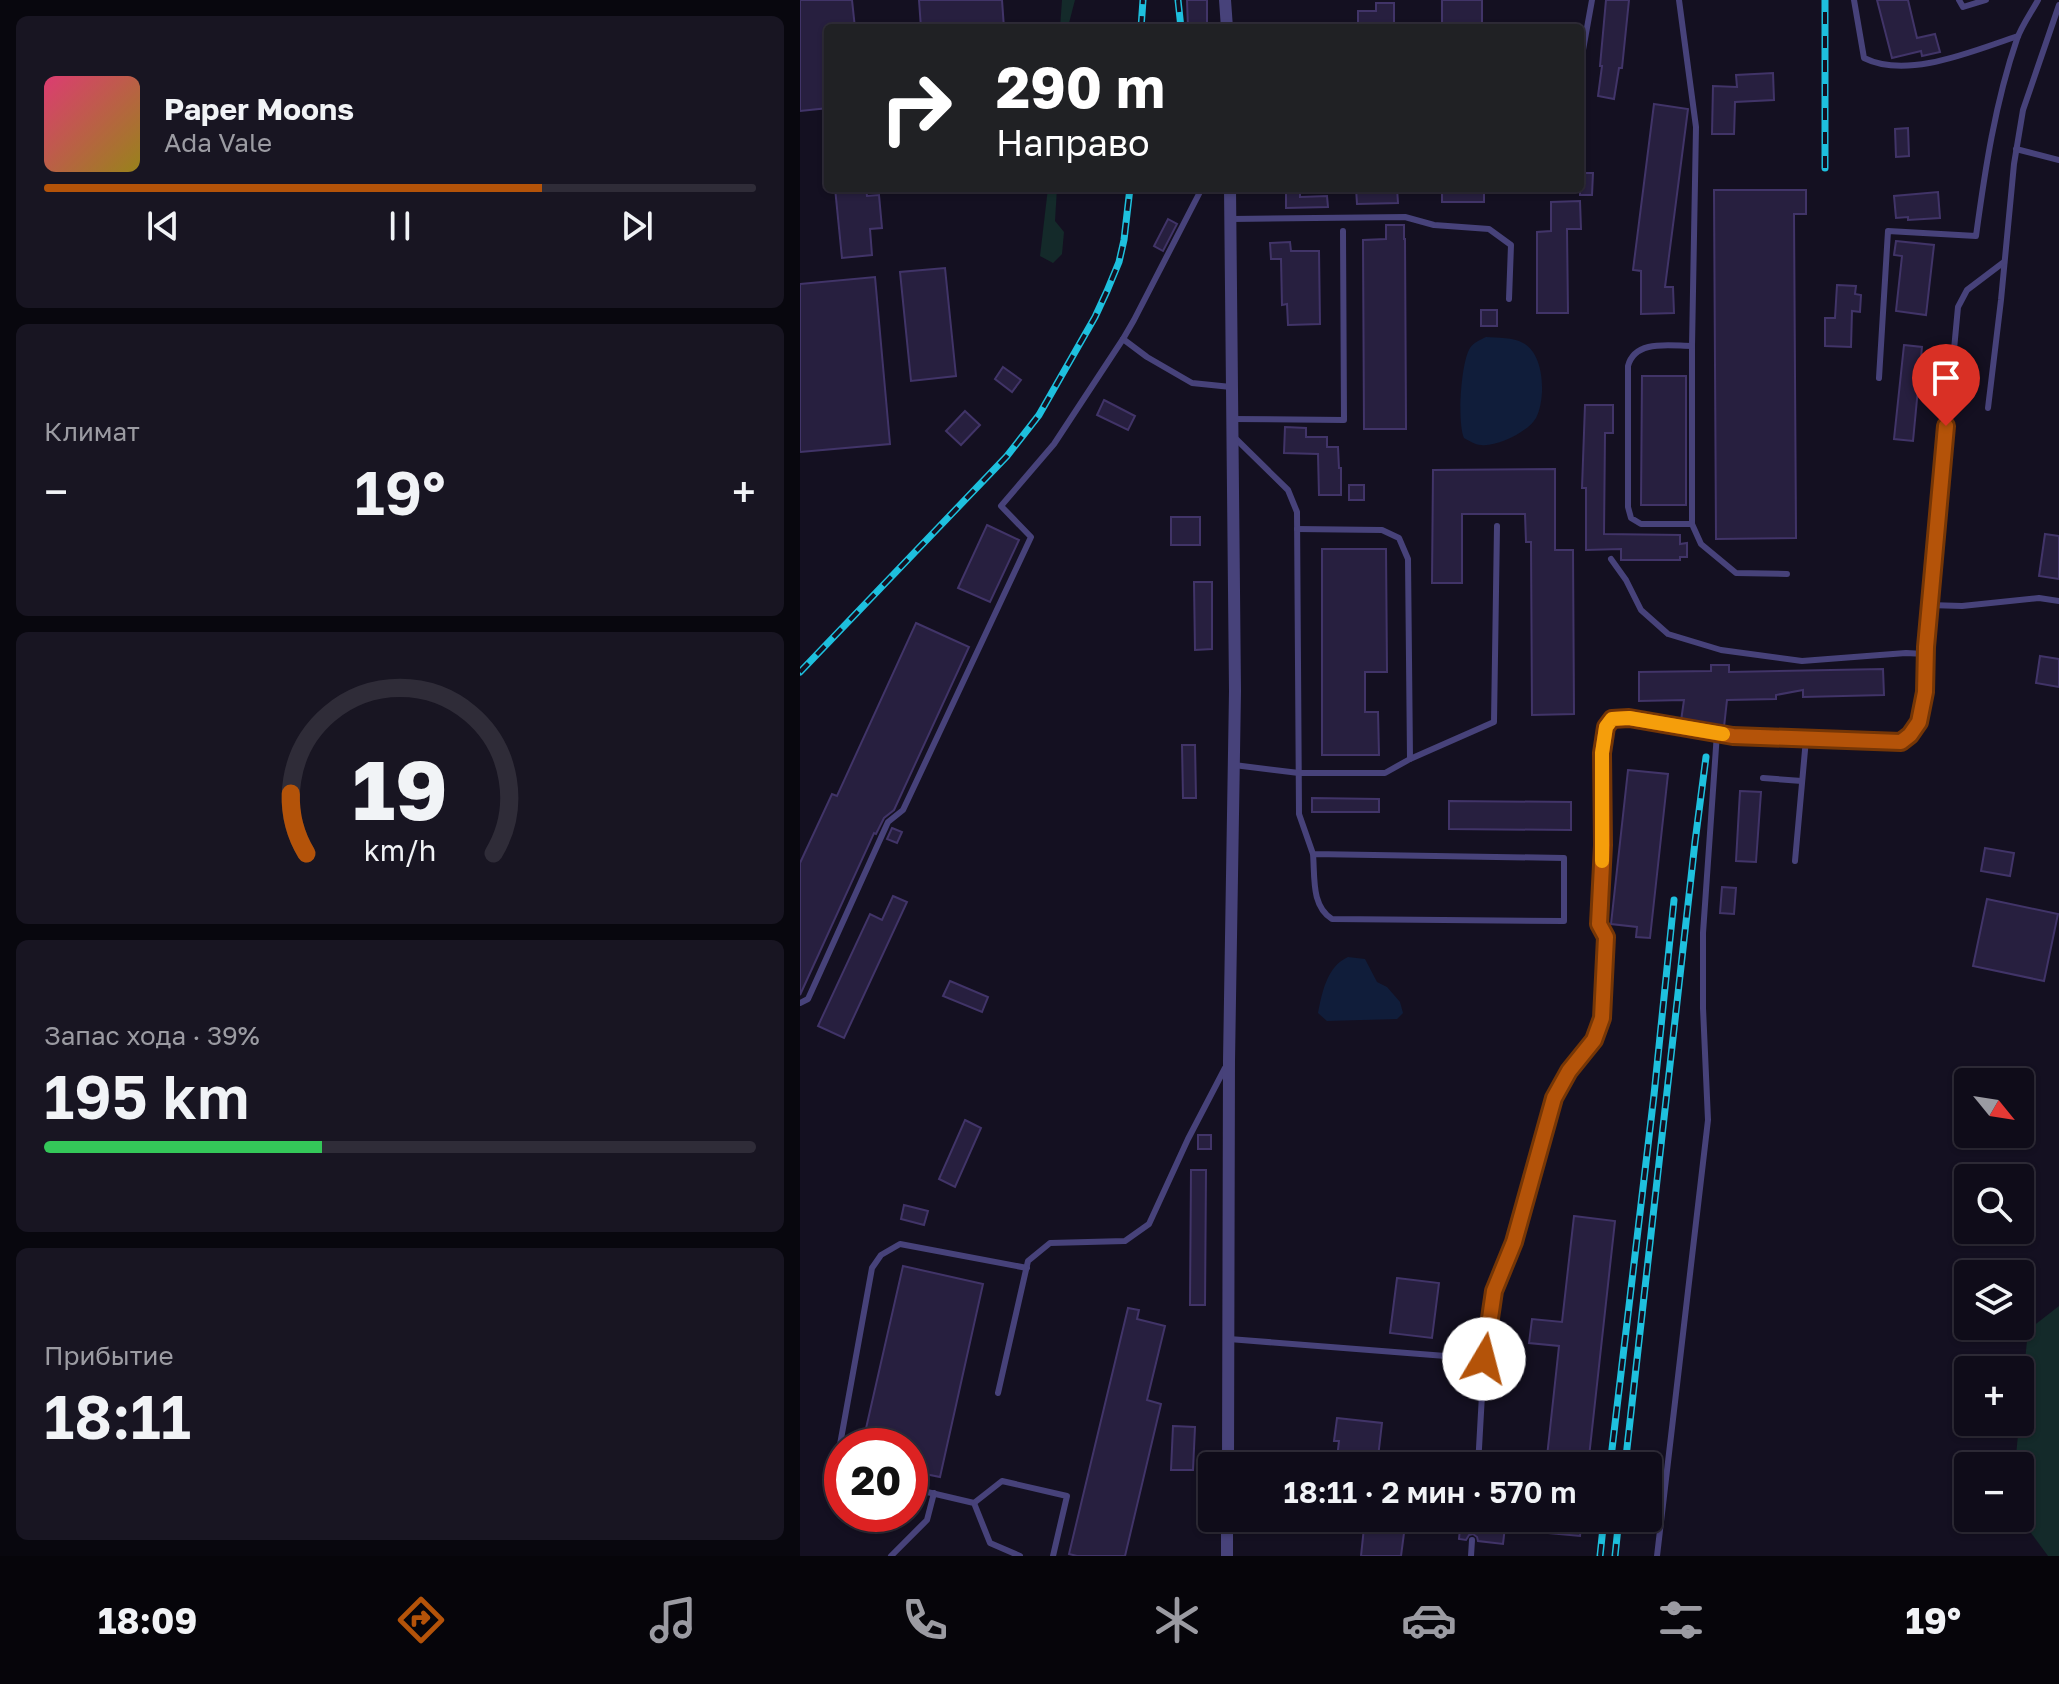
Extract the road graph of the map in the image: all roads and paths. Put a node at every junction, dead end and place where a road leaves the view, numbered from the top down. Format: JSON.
{"nodes":[{"id":1,"x":1225,"y":0,"type":"edge"},
{"id":2,"x":1592,"y":0,"type":"edge"},
{"id":3,"x":1679,"y":0,"type":"edge"},
{"id":4,"x":1854,"y":0,"type":"edge"},
{"id":5,"x":1959,"y":0,"type":"edge"},
{"id":6,"x":1986,"y":0,"type":"edge"},
{"id":7,"x":2038,"y":0,"type":"edge"},
{"id":8,"x":2059,"y":5,"type":"edge"},
{"id":9,"x":1227,"y":24,"type":"edge"},
{"id":10,"x":2018,"y":36,"type":"junction"},
{"id":11,"x":1584,"y":44,"type":"edge"},
{"id":12,"x":2016,"y":149,"type":"junction"},
{"id":13,"x":2059,"y":160,"type":"edge"},
{"id":14,"x":1200,"y":192,"type":"edge"},
{"id":15,"x":1230,"y":192,"type":"edge"},
{"id":16,"x":1230,"y":219,"type":"junction"},
{"id":17,"x":1343,"y":231,"type":"dead end"},
{"id":18,"x":2004,"y":262,"type":"junction"},
{"id":19,"x":1509,"y":299,"type":"dead end"},
{"id":20,"x":1123,"y":339,"type":"junction"},
{"id":21,"x":1692,"y":346,"type":"junction"},
{"id":22,"x":1879,"y":378,"type":"dead end"},
{"id":23,"x":1231,"y":387,"type":"junction"},
{"id":24,"x":1988,"y":408,"type":"dead end"},
{"id":25,"x":1232,"y":419,"type":"junction"},
{"id":26,"x":1232,"y":434,"type":"junction"},
{"id":27,"x":1692,"y":524,"type":"junction"},
{"id":28,"x":1497,"y":526,"type":"dead end"},
{"id":29,"x":1297,"y":529,"type":"junction"},
{"id":30,"x":1611,"y":559,"type":"dead end"},
{"id":31,"x":1787,"y":574,"type":"dead end"},
{"id":32,"x":2059,"y":601,"type":"edge"},
{"id":33,"x":1929,"y":605,"type":"junction"},
{"id":34,"x":1925,"y":654,"type":"junction"},
{"id":35,"x":1717,"y":733,"type":"junction"},
{"id":36,"x":1806,"y":739,"type":"junction"},
{"id":37,"x":1410,"y":759,"type":"junction"},
{"id":38,"x":1234,"y":765,"type":"junction"},
{"id":39,"x":1299,"y":773,"type":"junction"},
{"id":40,"x":1763,"y":778,"type":"dead end"},
{"id":41,"x":1802,"y":781,"type":"junction"},
{"id":42,"x":1313,"y":854,"type":"junction"},
{"id":43,"x":1795,"y":861,"type":"dead end"},
{"id":44,"x":800,"y":1003,"type":"edge"},
{"id":45,"x":1229,"y":1061,"type":"junction"},
{"id":46,"x":1027,"y":1268,"type":"junction"},
{"id":47,"x":1229,"y":1339,"type":"junction"},
{"id":48,"x":1484,"y":1359,"type":"junction"},
{"id":49,"x":998,"y":1393,"type":"dead end"},
{"id":50,"x":843,"y":1428,"type":"edge"},
{"id":51,"x":1228,"y":1452,"type":"edge"},
{"id":52,"x":1479,"y":1452,"type":"edge"},
{"id":53,"x":928,"y":1492,"type":"edge"},
{"id":54,"x":934,"y":1493,"type":"junction"},
{"id":55,"x":974,"y":1503,"type":"junction"},
{"id":56,"x":1227,"y":1532,"type":"edge"},
{"id":57,"x":1472,"y":1540,"type":"dead end"},
{"id":58,"x":891,"y":1556,"type":"edge"},
{"id":59,"x":1020,"y":1556,"type":"edge"},
{"id":60,"x":1053,"y":1556,"type":"edge"},
{"id":61,"x":1227,"y":1556,"type":"edge"},
{"id":62,"x":1471,"y":1556,"type":"edge"},
{"id":63,"x":1657,"y":1556,"type":"edge"}],
"edges":[{"from":1,"to":9,"type":"street"},
{"from":2,"to":11,"type":"lane"},
{"from":3,"to":21,"type":"lane"},
{"from":4,"to":10,"type":"lane"},
{"from":5,"to":6,"type":"lane"},
{"from":7,"to":10,"type":"lane"},
{"from":8,"to":12,"type":"lane"},
{"from":10,"to":22,"type":"lane"},
{"from":12,"to":13,"type":"lane"},
{"from":12,"to":18,"type":"lane"},
{"from":14,"to":20,"type":"lane"},
{"from":15,"to":16,"type":"street"},
{"from":16,"to":19,"type":"lane"},
{"from":16,"to":23,"type":"street"},
{"from":17,"to":25,"type":"lane"},
{"from":18,"to":24,"type":"lane"},
{"from":18,"to":33,"type":"lane"},
{"from":20,"to":23,"type":"lane"},
{"from":20,"to":44,"type":"lane"},
{"from":21,"to":27,"type":"lane"},
{"from":21,"to":27,"type":"lane"},
{"from":23,"to":25,"type":"street"},
{"from":25,"to":26,"type":"street"},
{"from":26,"to":29,"type":"lane"},
{"from":26,"to":38,"type":"street"},
{"from":27,"to":31,"type":"lane"},
{"from":28,"to":37,"type":"lane"},
{"from":29,"to":37,"type":"lane"},
{"from":29,"to":39,"type":"lane"},
{"from":30,"to":34,"type":"lane"},
{"from":32,"to":33,"type":"lane"},
{"from":33,"to":34,"type":"lane"},
{"from":34,"to":36,"type":"lane"},
{"from":35,"to":36,"type":"lane"},
{"from":35,"to":48,"type":"lane"},
{"from":35,"to":63,"type":"lane"},
{"from":36,"to":41,"type":"lane"},
{"from":37,"to":39,"type":"lane"},
{"from":38,"to":39,"type":"lane"},
{"from":38,"to":45,"type":"street"},
{"from":39,"to":42,"type":"lane"},
{"from":40,"to":41,"type":"lane"},
{"from":41,"to":43,"type":"lane"},
{"from":42,"to":42,"type":"lane"},
{"from":45,"to":46,"type":"lane"},
{"from":45,"to":47,"type":"street"},
{"from":46,"to":49,"type":"lane"},
{"from":46,"to":50,"type":"lane"},
{"from":47,"to":48,"type":"lane"},
{"from":47,"to":51,"type":"street"},
{"from":48,"to":52,"type":"lane"},
{"from":53,"to":54,"type":"lane"},
{"from":54,"to":55,"type":"lane"},
{"from":54,"to":58,"type":"lane"},
{"from":55,"to":59,"type":"lane"},
{"from":55,"to":60,"type":"lane"},
{"from":56,"to":61,"type":"street"},
{"from":57,"to":62,"type":"lane"}]}
